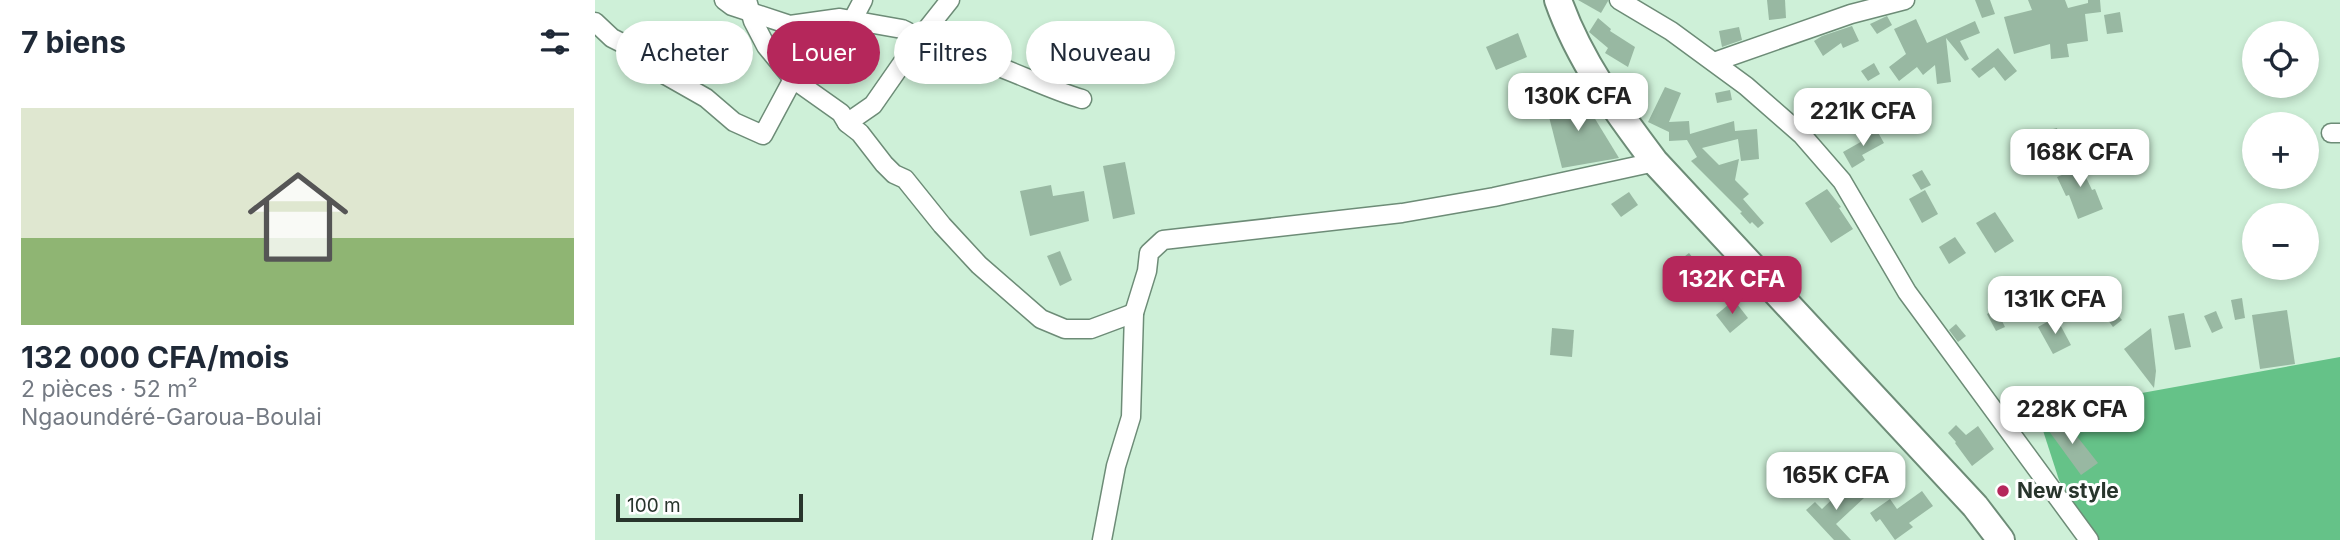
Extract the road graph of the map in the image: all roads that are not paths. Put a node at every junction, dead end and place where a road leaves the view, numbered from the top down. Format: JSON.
{"nodes":[{"id":1,"x":724,"y":0,"type":"edge"},
{"id":2,"x":863,"y":0,"type":"edge"},
{"id":3,"x":950,"y":0,"type":"edge"},
{"id":4,"x":1558,"y":0,"type":"edge"},
{"id":5,"x":1619,"y":0,"type":"edge"},
{"id":6,"x":1905,"y":0,"type":"edge"},
{"id":7,"x":748,"y":6,"type":"edge"},
{"id":8,"x":853,"y":19,"type":"junction"},
{"id":9,"x":933,"y":21,"type":"edge"},
{"id":10,"x":595,"y":22,"type":"edge"},
{"id":11,"x":894,"y":28,"type":"edge"},
{"id":12,"x":767,"y":47,"type":"edge"},
{"id":13,"x":1714,"y":62,"type":"junction"},
{"id":14,"x":1012,"y":73,"type":"edge"},
{"id":15,"x":894,"y":74,"type":"edge"},
{"id":16,"x":790,"y":84,"type":"edge"},
{"id":17,"x":800,"y":84,"type":"edge"},
{"id":18,"x":1082,"y":99,"type":"dead end"},
{"id":19,"x":847,"y":123,"type":"junction"},
{"id":20,"x":1655,"y":162,"type":"junction"},
{"id":21,"x":1134,"y":313,"type":"junction"},
{"id":22,"x":1102,"y":540,"type":"edge"},
{"id":23,"x":2001,"y":540,"type":"edge"},
{"id":24,"x":2089,"y":540,"type":"edge"}],
"edges":[{"from":1,"to":7,"type":"street"},
{"from":2,"to":8,"type":"street"},
{"from":3,"to":9,"type":"street"},
{"from":4,"to":20,"type":"highway"},
{"from":5,"to":13,"type":"street"},
{"from":6,"to":13,"type":"street"},
{"from":7,"to":8,"type":"street"},
{"from":7,"to":12,"type":"street"},
{"from":8,"to":11,"type":"street"},
{"from":10,"to":16,"type":"street"},
{"from":13,"to":24,"type":"street"},
{"from":14,"to":18,"type":"street"},
{"from":15,"to":19,"type":"street"},
{"from":17,"to":19,"type":"street"},
{"from":19,"to":21,"type":"street"},
{"from":20,"to":21,"type":"street"},
{"from":20,"to":23,"type":"highway"},
{"from":21,"to":22,"type":"street"}]}
